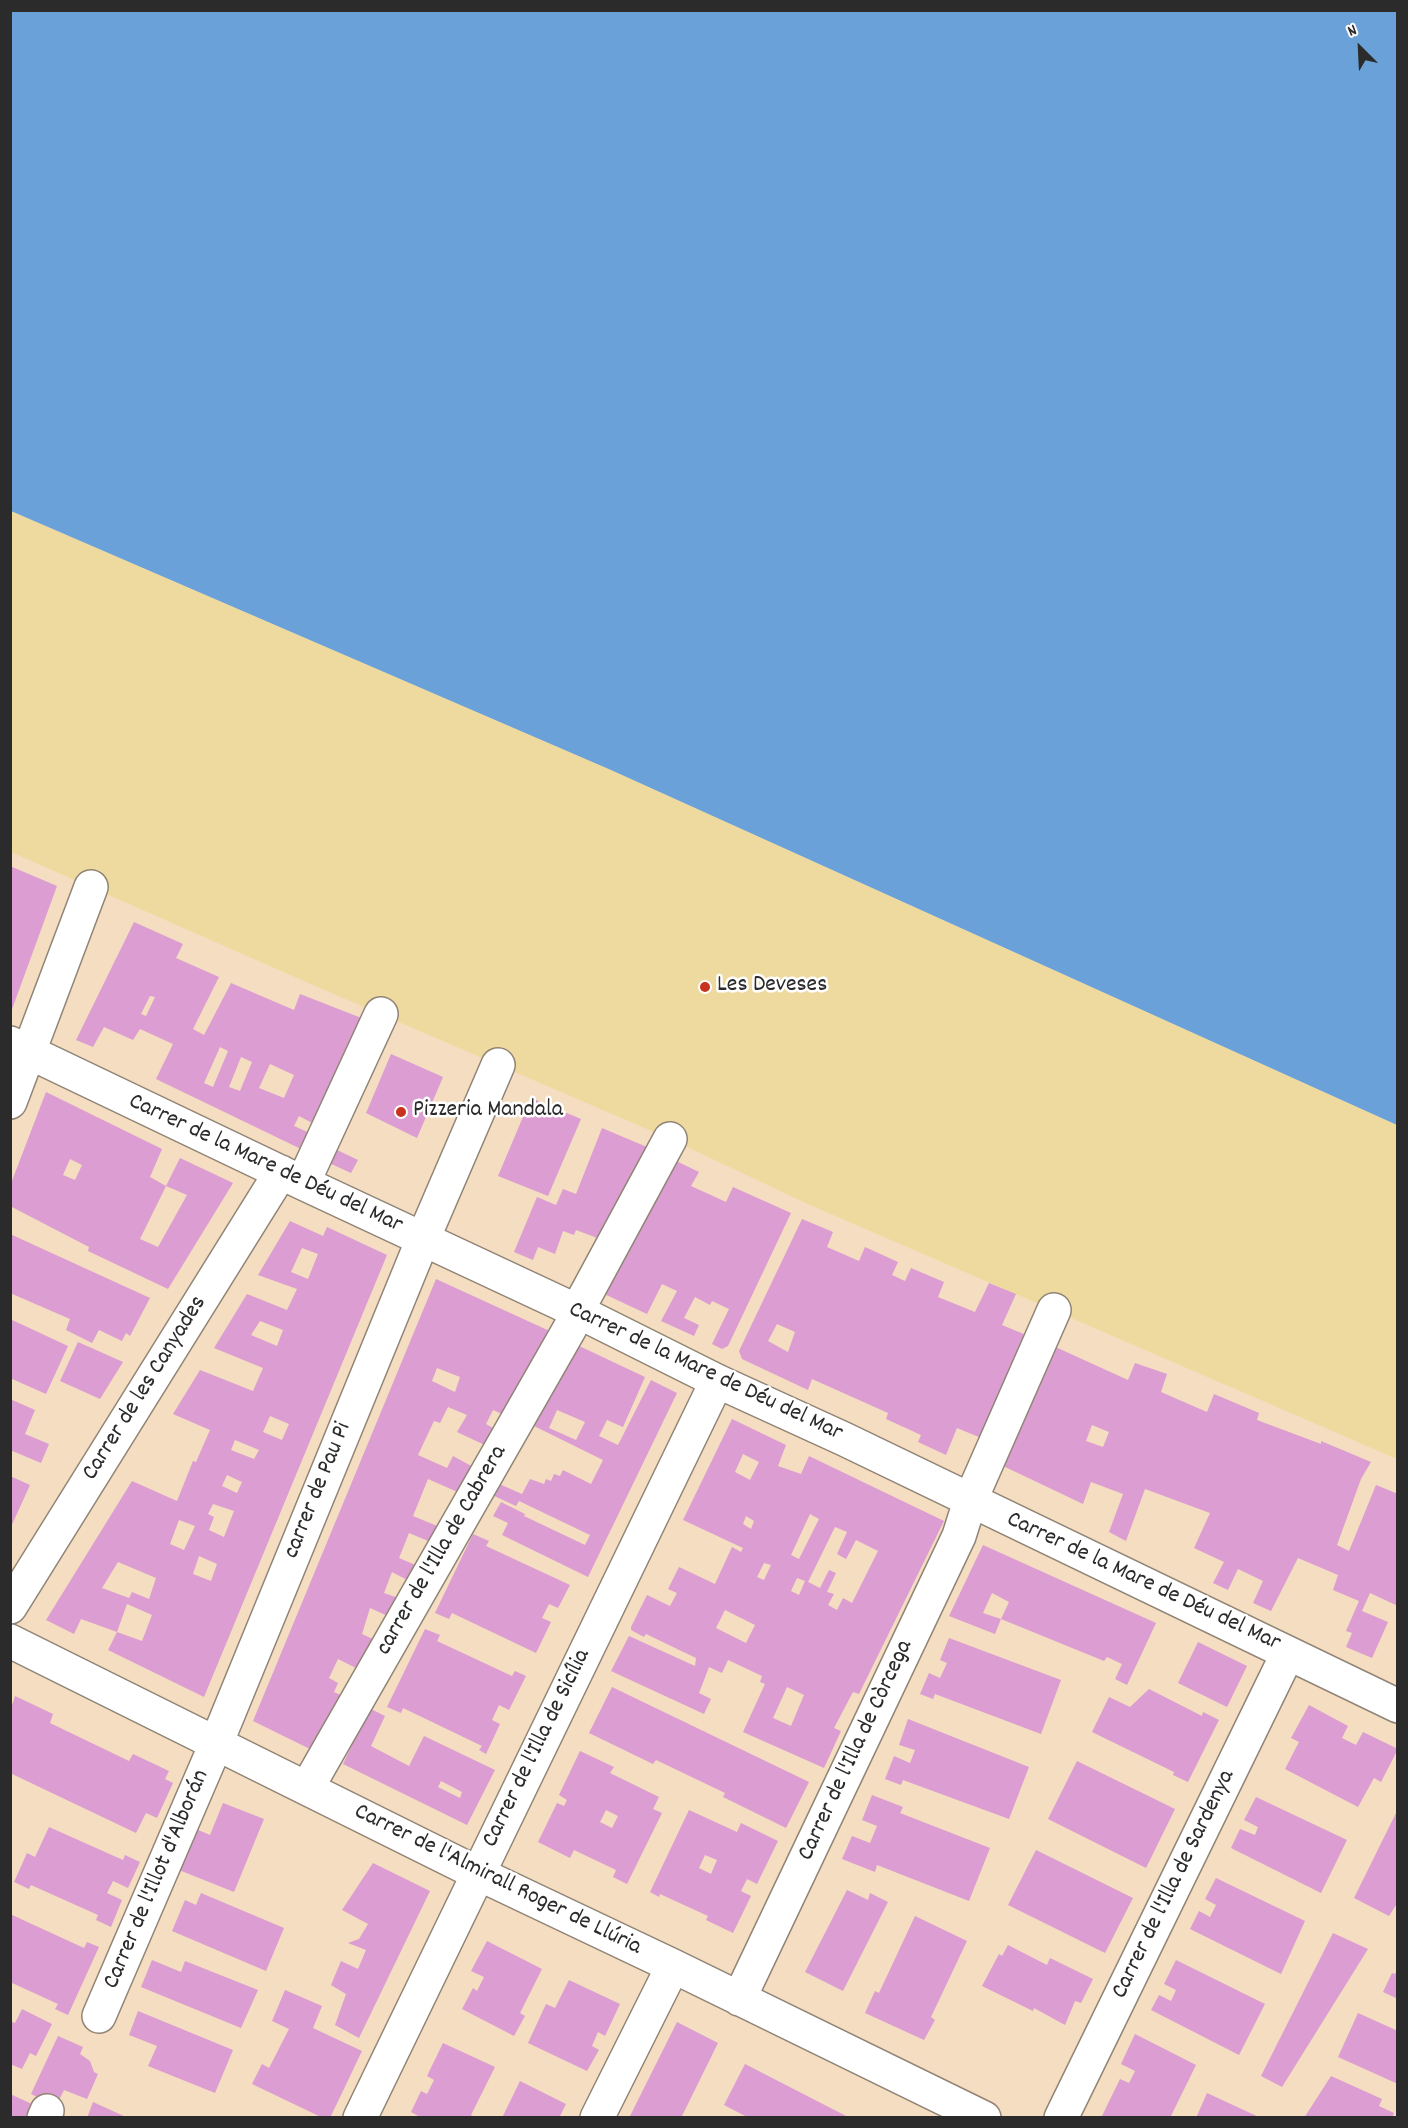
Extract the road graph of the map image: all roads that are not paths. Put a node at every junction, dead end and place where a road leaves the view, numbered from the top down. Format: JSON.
{"nodes":[{"id":1,"x":91,"y":887,"type":"dead end"},
{"id":2,"x":381,"y":1014,"type":"dead end"},
{"id":3,"x":20,"y":1048,"type":"edge"},
{"id":4,"x":498,"y":1065,"type":"dead end"},
{"id":5,"x":10,"y":1102,"type":"edge"},
{"id":6,"x":670,"y":1139,"type":"dead end"},
{"id":7,"x":292,"y":1178,"type":"junction"},
{"id":8,"x":423,"y":1239,"type":"junction"},
{"id":9,"x":577,"y":1311,"type":"junction"},
{"id":10,"x":1054,"y":1311,"type":"dead end"},
{"id":11,"x":717,"y":1381,"type":"junction"},
{"id":12,"x":970,"y":1501,"type":"junction"},
{"id":13,"x":10,"y":1607,"type":"edge"},
{"id":14,"x":10,"y":1641,"type":"edge"},
{"id":15,"x":1288,"y":1653,"type":"junction"},
{"id":16,"x":1398,"y":1706,"type":"edge"},
{"id":17,"x":216,"y":1744,"type":"junction"},
{"id":18,"x":307,"y":1788,"type":"junction"},
{"id":19,"x":477,"y":1873,"type":"junction"},
{"id":20,"x":673,"y":1966,"type":"junction"},
{"id":21,"x":739,"y":1999,"type":"junction"},
{"id":22,"x":99,"y":2016,"type":"dead end"},
{"id":23,"x":929,"y":2106,"type":"edge"},
{"id":24,"x":360,"y":2118,"type":"edge"},
{"id":25,"x":597,"y":2118,"type":"edge"},
{"id":26,"x":984,"y":2118,"type":"edge"},
{"id":27,"x":1061,"y":2118,"type":"edge"}],
"edges":[{"from":1,"to":3,"type":"street"},
{"from":2,"to":7,"type":"street","name":"Carrer de les Canyades"},
{"from":3,"to":5,"type":"street"},
{"from":3,"to":7,"type":"street","name":"Carrer de la Mare de Déu del Mar"},
{"from":4,"to":8,"type":"street","name":"carrer de Pau Pi"},
{"from":6,"to":9,"type":"street","name":"carrer de l'Illa de Cabrera"},
{"from":7,"to":8,"type":"street","name":"Carrer de la Mare de Déu del Mar"},
{"from":7,"to":13,"type":"street","name":"Carrer de les Canyades"},
{"from":8,"to":9,"type":"street","name":"Carrer de la Mare de Déu del Mar"},
{"from":8,"to":17,"type":"street","name":"carrer de Pau Pi"},
{"from":9,"to":11,"type":"street","name":"Carrer de la Mare de Déu del Mar"},
{"from":9,"to":18,"type":"street","name":"carrer de l'Illa de Cabrera"},
{"from":10,"to":12,"type":"street","name":"Carrer de l'Illa de Còrcega"},
{"from":11,"to":12,"type":"street","name":"Carrer de la Mare de Déu del Mar"},
{"from":11,"to":19,"type":"street","name":"Carrer de l'Illa de Sicília"},
{"from":12,"to":15,"type":"street","name":"Carrer de la Mare de Déu del Mar"},
{"from":12,"to":21,"type":"street","name":"Carrer de l'Illa de Còrcega"},
{"from":14,"to":17,"type":"street","name":"Carrer de l'Almirall Roger de Llúria"},
{"from":15,"to":16,"type":"street","name":"Carrer de la Mare de Déu del Mar"},
{"from":15,"to":27,"type":"street","name":"Carrer de l'Illa de Sardenya"},
{"from":17,"to":18,"type":"street","name":"Carrer de l'Almirall Roger de Llúria"},
{"from":17,"to":22,"type":"street","name":"Carrer de l'Illot d'Alborán"},
{"from":18,"to":19,"type":"street","name":"Carrer de l'Almirall Roger de Llúria"},
{"from":19,"to":20,"type":"street","name":"Carrer de l'Almirall Roger de Llúria"},
{"from":19,"to":24,"type":"street","name":"Carrer de l'Illa de Sicília"},
{"from":20,"to":21,"type":"street","name":"Carrer de l'Almirall Roger de Llúria"},
{"from":20,"to":25,"type":"street"},
{"from":21,"to":23,"type":"street","name":"Carrer de l'Almirall Roger de Llúria"},
{"from":23,"to":26,"type":"street","name":"Carrer de l'Almirall Roger de Llúria"}]}
